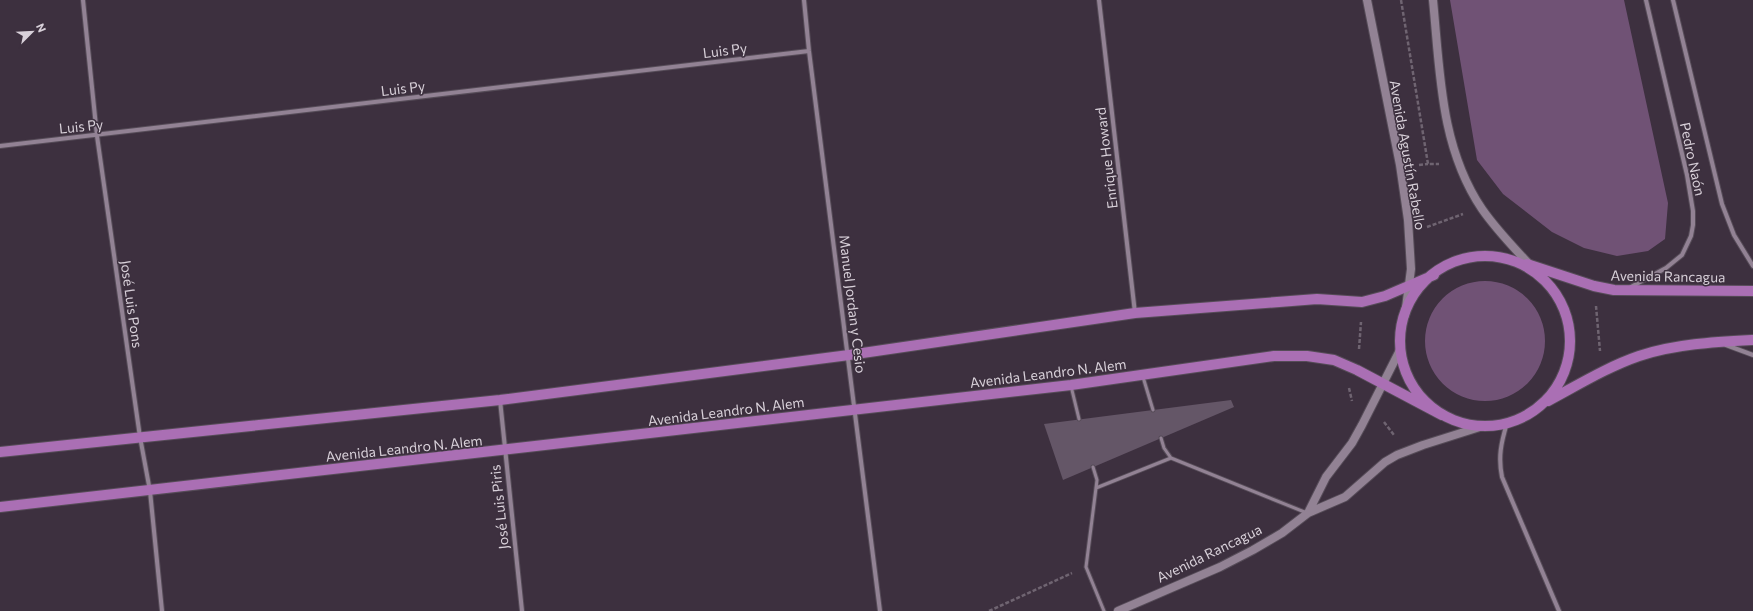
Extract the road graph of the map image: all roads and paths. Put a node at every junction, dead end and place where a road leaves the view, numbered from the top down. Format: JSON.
{"nodes":[{"id":1,"x":82,"y":0,"type":"edge"},
{"id":2,"x":804,"y":0,"type":"edge"},
{"id":3,"x":1099,"y":0,"type":"edge"},
{"id":4,"x":1367,"y":0,"type":"edge"},
{"id":5,"x":1401,"y":0,"type":"edge"},
{"id":6,"x":1433,"y":0,"type":"edge"},
{"id":7,"x":1646,"y":0,"type":"edge"},
{"id":8,"x":1673,"y":0,"type":"edge"},
{"id":9,"x":809,"y":51,"type":"junction"},
{"id":10,"x":97,"y":136,"type":"junction"},
{"id":11,"x":0,"y":146,"type":"edge"},
{"id":12,"x":1458,"y":164,"type":"junction"},
{"id":13,"x":1481,"y":207,"type":"junction"},
{"id":14,"x":1409,"y":233,"type":"junction"},
{"id":15,"x":1515,"y":262,"type":"junction"},
{"id":16,"x":1530,"y":264,"type":"junction"},
{"id":17,"x":1753,"y":266,"type":"edge"},
{"id":18,"x":1434,"y":275,"type":"junction"},
{"id":19,"x":1544,"y":280,"type":"junction"},
{"id":20,"x":1409,"y":286,"type":"junction"},
{"id":21,"x":1594,"y":286,"type":"junction"},
{"id":22,"x":1625,"y":290,"type":"junction"},
{"id":23,"x":1753,"y":291,"type":"edge"},
{"id":24,"x":1135,"y":313,"type":"junction"},
{"id":25,"x":1405,"y":315,"type":"junction"},
{"id":26,"x":1753,"y":340,"type":"edge"},
{"id":27,"x":1718,"y":342,"type":"junction"},
{"id":28,"x":1400,"y":350,"type":"junction"},
{"id":29,"x":849,"y":355,"type":"junction"},
{"id":30,"x":1753,"y":355,"type":"edge"},
{"id":31,"x":1602,"y":372,"type":"junction"},
{"id":32,"x":1143,"y":376,"type":"junction"},
{"id":33,"x":1384,"y":384,"type":"junction"},
{"id":34,"x":1071,"y":385,"type":"junction"},
{"id":35,"x":500,"y":400,"type":"junction"},
{"id":36,"x":1543,"y":403,"type":"junction"},
{"id":37,"x":855,"y":410,"type":"junction"},
{"id":38,"x":1153,"y":410,"type":"dead end"},
{"id":39,"x":1442,"y":415,"type":"junction"},
{"id":40,"x":1079,"y":419,"type":"dead end"},
{"id":41,"x":1507,"y":424,"type":"junction"},
{"id":42,"x":1483,"y":426,"type":"junction"},
{"id":43,"x":140,"y":437,"type":"junction"},
{"id":44,"x":1161,"y":438,"type":"dead end"},
{"id":45,"x":504,"y":451,"type":"junction"},
{"id":46,"x":0,"y":452,"type":"edge"},
{"id":47,"x":1171,"y":458,"type":"junction"},
{"id":48,"x":1094,"y":467,"type":"dead end"},
{"id":49,"x":1096,"y":488,"type":"junction"},
{"id":50,"x":150,"y":491,"type":"junction"},
{"id":51,"x":0,"y":507,"type":"edge"},
{"id":52,"x":1308,"y":513,"type":"junction"},
{"id":53,"x":1086,"y":567,"type":"junction"},
{"id":54,"x":162,"y":611,"type":"edge"},
{"id":55,"x":522,"y":611,"type":"edge"},
{"id":56,"x":880,"y":611,"type":"edge"},
{"id":57,"x":989,"y":611,"type":"edge"},
{"id":58,"x":1104,"y":611,"type":"edge"},
{"id":59,"x":1118,"y":611,"type":"edge"},
{"id":60,"x":1559,"y":611,"type":"edge"}],
"edges":[{"from":1,"to":10,"type":"street","name":"José Luis Pons"},
{"from":2,"to":9,"type":"street","name":"Manuel Jordan y Cesio"},
{"from":3,"to":24,"type":"street","name":"Enrique Howard"},
{"from":4,"to":14,"type":"main road","name":"Avenida Agustín Rabello"},
{"from":5,"to":12,"type":"path"},
{"from":6,"to":12,"type":"main road"},
{"from":7,"to":22,"type":"street","name":"Pedro Naón"},
{"from":8,"to":17,"type":"street","name":"Pedro Naón"},
{"from":9,"to":10,"type":"street","name":"Luis Py"},
{"from":9,"to":29,"type":"street","name":"Manuel Jordan y Cesio"},
{"from":10,"to":11,"type":"street","name":"Luis Py"},
{"from":10,"to":43,"type":"street","name":"José Luis Pons"},
{"from":12,"to":13,"type":"main road"},
{"from":13,"to":14,"type":"path"},
{"from":13,"to":16,"type":"main road"},
{"from":14,"to":20,"type":"main road","name":"Avenida Agustín Rabello"},
{"from":15,"to":16,"type":"main road","name":"Avenida Rancagua"},
{"from":15,"to":18,"type":"main road"},
{"from":15,"to":19,"type":"main road"},
{"from":16,"to":19,"type":"main road"},
{"from":16,"to":21,"type":"main road","name":"Avenida Rancagua"},
{"from":18,"to":20,"type":"main road"},
{"from":18,"to":25,"type":"main road"},
{"from":19,"to":36,"type":"main road"},
{"from":20,"to":24,"type":"main road"},
{"from":20,"to":25,"type":"main road","name":"Avenida Agustín Rabello"},
{"from":21,"to":22,"type":"main road","name":"Avenida Rancagua"},
{"from":21,"to":31,"type":"path"},
{"from":22,"to":23,"type":"main road","name":"Avenida Rancagua"},
{"from":24,"to":29,"type":"main road"},
{"from":25,"to":28,"type":"main road"},
{"from":26,"to":27,"type":"main road"},
{"from":27,"to":30,"type":"street"},
{"from":27,"to":31,"type":"main road"},
{"from":28,"to":33,"type":"main road","name":"Avenida Rancagua"},
{"from":28,"to":39,"type":"main road"},
{"from":29,"to":35,"type":"main road"},
{"from":29,"to":37,"type":"street","name":"Manuel Jordan y Cesio"},
{"from":31,"to":36,"type":"main road"},
{"from":32,"to":33,"type":"main road","name":"Avenida Leandro N. Alem"},
{"from":32,"to":34,"type":"main road","name":"Avenida Leandro N. Alem"},
{"from":32,"to":38,"type":"lane"},
{"from":33,"to":39,"type":"main road","name":"Avenida Leandro N. Alem"},
{"from":33,"to":52,"type":"main road","name":"Avenida Rancagua"},
{"from":34,"to":37,"type":"main road","name":"Avenida Leandro N. Alem"},
{"from":34,"to":40,"type":"lane"},
{"from":35,"to":43,"type":"main road"},
{"from":35,"to":45,"type":"street","name":"José Luis Piris"},
{"from":36,"to":41,"type":"main road"},
{"from":37,"to":45,"type":"main road","name":"Avenida Leandro N. Alem"},
{"from":37,"to":56,"type":"street","name":"Manuel Jordan y Cesio"},
{"from":39,"to":42,"type":"main road"},
{"from":41,"to":42,"type":"main road"},
{"from":41,"to":60,"type":"street"},
{"from":42,"to":52,"type":"main road","name":"Avenida Rancagua"},
{"from":43,"to":46,"type":"main road"},
{"from":43,"to":50,"type":"street","name":"José Luis Pons"},
{"from":44,"to":47,"type":"lane"},
{"from":45,"to":50,"type":"main road","name":"Avenida Leandro N. Alem"},
{"from":45,"to":55,"type":"street","name":"José Luis Piris"},
{"from":47,"to":49,"type":"lane"},
{"from":47,"to":52,"type":"lane"},
{"from":48,"to":49,"type":"lane"},
{"from":49,"to":53,"type":"lane"},
{"from":50,"to":51,"type":"main road","name":"Avenida Leandro N. Alem"},
{"from":50,"to":54,"type":"street","name":"José Luis Pons"},
{"from":52,"to":59,"type":"main road","name":"Avenida Rancagua"},
{"from":53,"to":57,"type":"path"},
{"from":53,"to":58,"type":"lane"}]}
